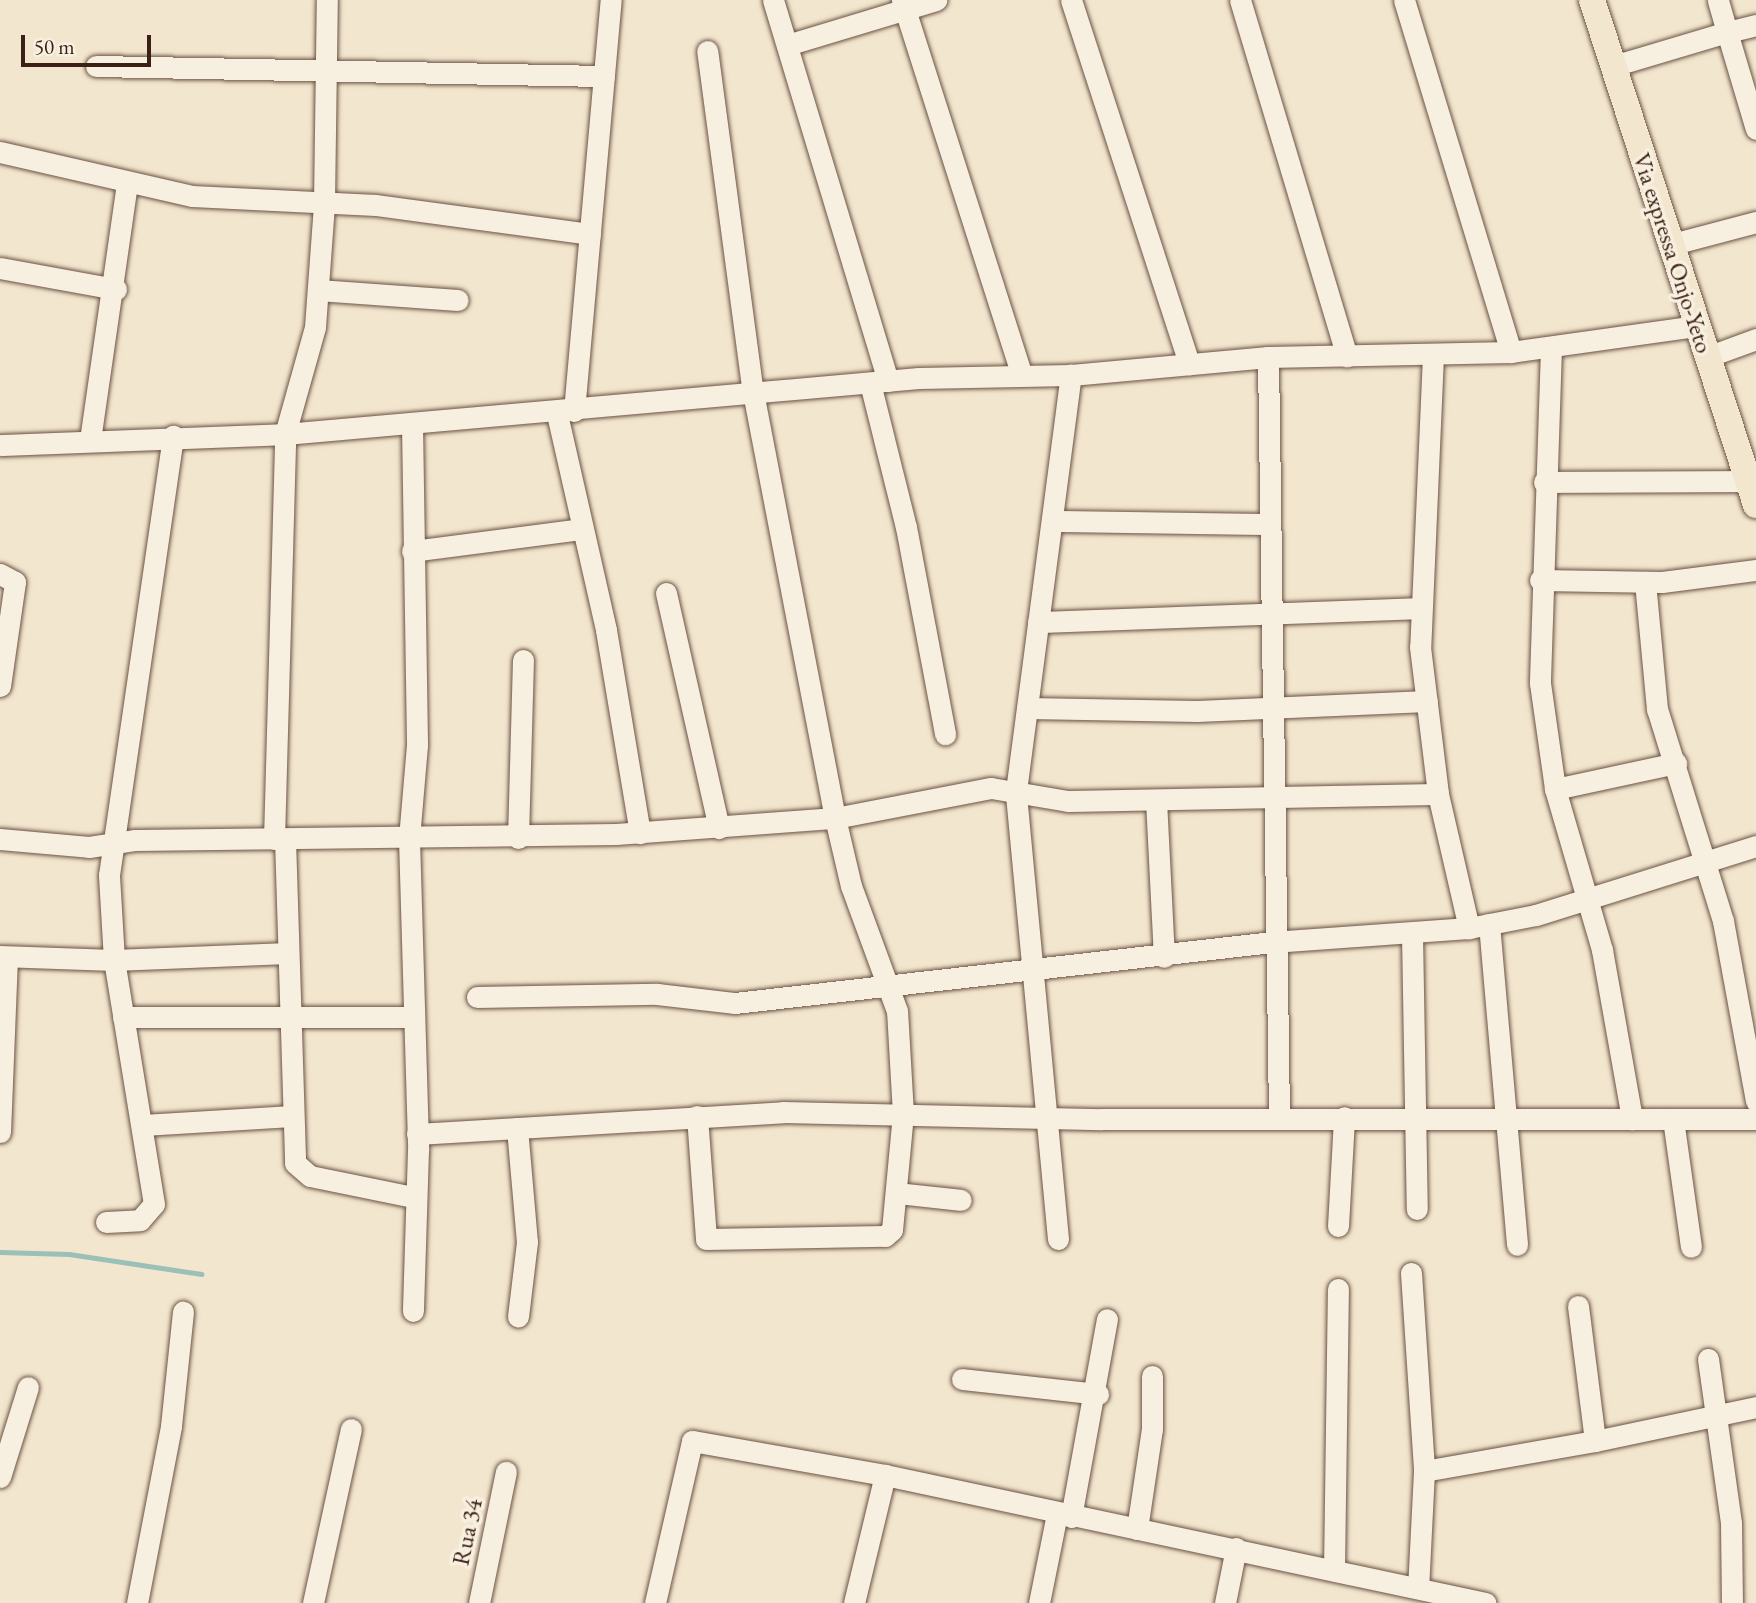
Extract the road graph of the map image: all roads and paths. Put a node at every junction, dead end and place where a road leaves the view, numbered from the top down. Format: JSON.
{"nodes":[{"id":1,"x":327,"y":0,"type":"edge"},
{"id":2,"x":611,"y":0,"type":"edge"},
{"id":3,"x":773,"y":0,"type":"edge"},
{"id":4,"x":936,"y":0,"type":"edge"},
{"id":5,"x":1070,"y":0,"type":"edge"},
{"id":6,"x":1240,"y":0,"type":"edge"},
{"id":7,"x":1404,"y":0,"type":"edge"},
{"id":8,"x":1592,"y":0,"type":"edge"},
{"id":9,"x":1718,"y":0,"type":"edge"},
{"id":10,"x":904,"y":5,"type":"edge"},
{"id":11,"x":1756,"y":25,"type":"edge"},
{"id":12,"x":1727,"y":32,"type":"junction"},
{"id":13,"x":787,"y":45,"type":"junction"},
{"id":14,"x":707,"y":51,"type":"dead end"},
{"id":15,"x":1746,"y":58,"type":"edge"},
{"id":16,"x":96,"y":66,"type":"dead end"},
{"id":17,"x":1613,"y":66,"type":"junction"},
{"id":18,"x":327,"y":70,"type":"junction"},
{"id":19,"x":604,"y":76,"type":"junction"},
{"id":20,"x":1751,"y":92,"type":"edge"},
{"id":21,"x":1756,"y":129,"type":"edge"},
{"id":22,"x":0,"y":152,"type":"edge"},
{"id":23,"x":127,"y":183,"type":"junction"},
{"id":24,"x":324,"y":203,"type":"junction"},
{"id":25,"x":1756,"y":222,"type":"edge"},
{"id":26,"x":590,"y":234,"type":"junction"},
{"id":27,"x":1669,"y":245,"type":"junction"},
{"id":28,"x":0,"y":268,"type":"edge"},
{"id":29,"x":116,"y":289,"type":"junction"},
{"id":30,"x":318,"y":290,"type":"junction"},
{"id":31,"x":458,"y":300,"type":"dead end"},
{"id":32,"x":1697,"y":326,"type":"junction"},
{"id":33,"x":1756,"y":340,"type":"edge"},
{"id":34,"x":1551,"y":348,"type":"junction"},
{"id":35,"x":1511,"y":352,"type":"junction"},
{"id":36,"x":1433,"y":355,"type":"junction"},
{"id":37,"x":1347,"y":356,"type":"junction"},
{"id":38,"x":1268,"y":357,"type":"junction"},
{"id":39,"x":1707,"y":357,"type":"junction"},
{"id":40,"x":1189,"y":364,"type":"junction"},
{"id":41,"x":1022,"y":375,"type":"junction"},
{"id":42,"x":1071,"y":375,"type":"junction"},
{"id":43,"x":879,"y":382,"type":"junction"},
{"id":44,"x":753,"y":394,"type":"junction"},
{"id":45,"x":566,"y":412,"type":"junction"},
{"id":46,"x":412,"y":424,"type":"junction"},
{"id":47,"x":285,"y":434,"type":"junction"},
{"id":48,"x":173,"y":436,"type":"junction"},
{"id":49,"x":90,"y":440,"type":"junction"},
{"id":50,"x":0,"y":445,"type":"edge"},
{"id":51,"x":1544,"y":482,"type":"junction"},
{"id":52,"x":1754,"y":495,"type":"edge"},
{"id":53,"x":1054,"y":521,"type":"junction"},
{"id":54,"x":1269,"y":524,"type":"junction"},
{"id":55,"x":582,"y":529,"type":"junction"},
{"id":56,"x":412,"y":551,"type":"junction"},
{"id":57,"x":1756,"y":570,"type":"edge"},
{"id":58,"x":0,"y":573,"type":"edge"},
{"id":59,"x":1539,"y":580,"type":"junction"},
{"id":60,"x":1645,"y":582,"type":"junction"},
{"id":61,"x":666,"y":593,"type":"dead end"},
{"id":62,"x":1419,"y":608,"type":"junction"},
{"id":63,"x":1270,"y":614,"type":"junction"},
{"id":64,"x":1038,"y":622,"type":"junction"},
{"id":65,"x":523,"y":660,"type":"dead end"},
{"id":66,"x":0,"y":686,"type":"edge"},
{"id":67,"x":1427,"y":701,"type":"junction"},
{"id":68,"x":1027,"y":708,"type":"junction"},
{"id":69,"x":1271,"y":708,"type":"junction"},
{"id":70,"x":945,"y":734,"type":"dead end"},
{"id":71,"x":1676,"y":763,"type":"junction"},
{"id":72,"x":1555,"y":789,"type":"junction"},
{"id":73,"x":1016,"y":791,"type":"junction"},
{"id":74,"x":1438,"y":794,"type":"junction"},
{"id":75,"x":1271,"y":798,"type":"junction"},
{"id":76,"x":1156,"y":800,"type":"junction"},
{"id":77,"x":835,"y":818,"type":"junction"},
{"id":78,"x":719,"y":828,"type":"junction"},
{"id":79,"x":640,"y":833,"type":"junction"},
{"id":80,"x":518,"y":838,"type":"junction"},
{"id":81,"x":0,"y":839,"type":"edge"},
{"id":82,"x":279,"y":839,"type":"junction"},
{"id":83,"x":409,"y":839,"type":"junction"},
{"id":84,"x":112,"y":843,"type":"junction"},
{"id":85,"x":1756,"y":846,"type":"edge"},
{"id":86,"x":1707,"y":862,"type":"junction"},
{"id":87,"x":1586,"y":900,"type":"junction"},
{"id":88,"x":1479,"y":926,"type":"junction"},
{"id":89,"x":1412,"y":934,"type":"junction"},
{"id":90,"x":1272,"y":942,"type":"junction"},
{"id":91,"x":288,"y":953,"type":"junction"},
{"id":92,"x":3,"y":956,"type":"edge"},
{"id":93,"x":1164,"y":957,"type":"junction"},
{"id":94,"x":114,"y":960,"type":"junction"},
{"id":95,"x":1033,"y":972,"type":"junction"},
{"id":96,"x":886,"y":984,"type":"junction"},
{"id":97,"x":477,"y":998,"type":"dead end"},
{"id":98,"x":290,"y":1016,"type":"junction"},
{"id":99,"x":123,"y":1017,"type":"junction"},
{"id":100,"x":411,"y":1017,"type":"junction"},
{"id":101,"x":1756,"y":1101,"type":"edge"},
{"id":102,"x":903,"y":1114,"type":"junction"},
{"id":103,"x":292,"y":1116,"type":"junction"},
{"id":104,"x":697,"y":1116,"type":"junction"},
{"id":105,"x":1048,"y":1116,"type":"junction"},
{"id":106,"x":1279,"y":1117,"type":"junction"},
{"id":107,"x":1344,"y":1117,"type":"junction"},
{"id":108,"x":1507,"y":1117,"type":"junction"},
{"id":109,"x":1416,"y":1119,"type":"junction"},
{"id":110,"x":1632,"y":1119,"type":"junction"},
{"id":111,"x":1672,"y":1119,"type":"junction"},
{"id":112,"x":1756,"y":1119,"type":"edge"},
{"id":113,"x":144,"y":1125,"type":"junction"},
{"id":114,"x":517,"y":1128,"type":"junction"},
{"id":115,"x":0,"y":1132,"type":"edge"},
{"id":116,"x":417,"y":1134,"type":"junction"},
{"id":117,"x":897,"y":1193,"type":"junction"},
{"id":118,"x":413,"y":1197,"type":"junction"},
{"id":119,"x":961,"y":1200,"type":"dead end"},
{"id":120,"x":1417,"y":1209,"type":"dead end"},
{"id":121,"x":106,"y":1222,"type":"dead end"},
{"id":122,"x":1338,"y":1226,"type":"dead end"},
{"id":123,"x":1058,"y":1239,"type":"dead end"},
{"id":124,"x":1517,"y":1245,"type":"dead end"},
{"id":125,"x":1691,"y":1247,"type":"dead end"},
{"id":126,"x":1412,"y":1273,"type":"dead end"},
{"id":127,"x":1338,"y":1289,"type":"dead end"},
{"id":128,"x":1578,"y":1306,"type":"dead end"},
{"id":129,"x":413,"y":1311,"type":"dead end"},
{"id":130,"x":183,"y":1312,"type":"dead end"},
{"id":131,"x":518,"y":1316,"type":"dead end"},
{"id":132,"x":1107,"y":1320,"type":"dead end"},
{"id":133,"x":1708,"y":1359,"type":"dead end"},
{"id":134,"x":1152,"y":1376,"type":"dead end"},
{"id":135,"x":962,"y":1379,"type":"dead end"},
{"id":136,"x":29,"y":1387,"type":"dead end"},
{"id":137,"x":1098,"y":1394,"type":"junction"},
{"id":138,"x":1756,"y":1407,"type":"edge"},
{"id":139,"x":1716,"y":1416,"type":"junction"},
{"id":140,"x":351,"y":1429,"type":"dead end"},
{"id":141,"x":1595,"y":1441,"type":"junction"},
{"id":142,"x":1424,"y":1471,"type":"junction"},
{"id":143,"x":506,"y":1472,"type":"dead end"},
{"id":144,"x":885,"y":1475,"type":"junction"},
{"id":145,"x":0,"y":1477,"type":"edge"},
{"id":146,"x":1064,"y":1515,"type":"junction"},
{"id":147,"x":1138,"y":1529,"type":"junction"},
{"id":148,"x":1236,"y":1548,"type":"junction"},
{"id":149,"x":1334,"y":1570,"type":"junction"},
{"id":150,"x":1422,"y":1593,"type":"edge"},
{"id":151,"x":137,"y":1603,"type":"edge"},
{"id":152,"x":313,"y":1603,"type":"edge"},
{"id":153,"x":479,"y":1603,"type":"edge"},
{"id":154,"x":655,"y":1603,"type":"edge"},
{"id":155,"x":853,"y":1603,"type":"edge"},
{"id":156,"x":1039,"y":1603,"type":"edge"},
{"id":157,"x":1225,"y":1603,"type":"edge"},
{"id":158,"x":1485,"y":1603,"type":"edge"},
{"id":159,"x":1732,"y":1603,"type":"edge"}],
"edges":[{"from":1,"to":18,"type":"street"},
{"from":2,"to":19,"type":"street"},
{"from":3,"to":13,"type":"street"},
{"from":4,"to":10,"type":"street"},
{"from":5,"to":40,"type":"street"},
{"from":6,"to":37,"type":"street"},
{"from":7,"to":35,"type":"street"},
{"from":8,"to":17,"type":"main road","name":"Via expressa Onjo-Yeto"},
{"from":9,"to":12,"type":"street"},
{"from":10,"to":13,"type":"street"},
{"from":10,"to":41,"type":"street"},
{"from":11,"to":12,"type":"street"},
{"from":12,"to":15,"type":"street"},
{"from":12,"to":17,"type":"street"},
{"from":13,"to":43,"type":"street"},
{"from":14,"to":44,"type":"street"},
{"from":15,"to":20,"type":"street"},
{"from":16,"to":18,"type":"street"},
{"from":17,"to":27,"type":"main road","name":"Via expressa Onjo-Yeto"},
{"from":18,"to":19,"type":"street"},
{"from":18,"to":24,"type":"street"},
{"from":19,"to":26,"type":"street"},
{"from":20,"to":21,"type":"street"},
{"from":22,"to":23,"type":"street"},
{"from":23,"to":24,"type":"street"},
{"from":23,"to":29,"type":"street"},
{"from":24,"to":26,"type":"street"},
{"from":24,"to":30,"type":"street"},
{"from":25,"to":27,"type":"street"},
{"from":26,"to":45,"type":"street"},
{"from":27,"to":32,"type":"main road","name":"Via expressa Onjo-Yeto"},
{"from":28,"to":29,"type":"street"},
{"from":29,"to":49,"type":"street"},
{"from":30,"to":31,"type":"street"},
{"from":30,"to":47,"type":"street"},
{"from":32,"to":34,"type":"street"},
{"from":32,"to":39,"type":"main road","name":"Via expressa Onjo-Yeto"},
{"from":33,"to":39,"type":"street"},
{"from":34,"to":35,"type":"street"},
{"from":34,"to":51,"type":"street"},
{"from":35,"to":36,"type":"street"},
{"from":36,"to":37,"type":"street"},
{"from":36,"to":62,"type":"street"},
{"from":37,"to":38,"type":"street"},
{"from":38,"to":40,"type":"street"},
{"from":38,"to":54,"type":"street"},
{"from":39,"to":52,"type":"main road","name":"Via expressa Onjo-Yeto"},
{"from":40,"to":42,"type":"street"},
{"from":41,"to":42,"type":"street"},
{"from":41,"to":43,"type":"street"},
{"from":42,"to":53,"type":"street"},
{"from":43,"to":44,"type":"street"},
{"from":43,"to":70,"type":"street"},
{"from":44,"to":45,"type":"street"},
{"from":44,"to":77,"type":"street"},
{"from":45,"to":46,"type":"street"},
{"from":45,"to":55,"type":"street"},
{"from":46,"to":47,"type":"street"},
{"from":46,"to":56,"type":"street"},
{"from":47,"to":48,"type":"street"},
{"from":47,"to":82,"type":"street"},
{"from":48,"to":49,"type":"street"},
{"from":48,"to":84,"type":"street"},
{"from":49,"to":50,"type":"street"},
{"from":51,"to":52,"type":"street"},
{"from":51,"to":59,"type":"street"},
{"from":53,"to":54,"type":"street"},
{"from":53,"to":64,"type":"street"},
{"from":54,"to":63,"type":"street"},
{"from":55,"to":56,"type":"street"},
{"from":55,"to":79,"type":"street"},
{"from":56,"to":83,"type":"street"},
{"from":57,"to":60,"type":"street"},
{"from":58,"to":66,"type":"street"},
{"from":59,"to":60,"type":"street"},
{"from":59,"to":72,"type":"street"},
{"from":60,"to":71,"type":"street"},
{"from":61,"to":78,"type":"street"},
{"from":62,"to":63,"type":"street"},
{"from":62,"to":67,"type":"street"},
{"from":63,"to":64,"type":"street"},
{"from":63,"to":69,"type":"street"},
{"from":64,"to":68,"type":"street"},
{"from":65,"to":80,"type":"street"},
{"from":67,"to":69,"type":"street"},
{"from":67,"to":74,"type":"street"},
{"from":68,"to":69,"type":"street"},
{"from":68,"to":73,"type":"street"},
{"from":69,"to":75,"type":"street"},
{"from":71,"to":72,"type":"street"},
{"from":71,"to":86,"type":"street"},
{"from":72,"to":87,"type":"street"},
{"from":73,"to":76,"type":"street"},
{"from":73,"to":77,"type":"street"},
{"from":73,"to":95,"type":"street"},
{"from":74,"to":75,"type":"street"},
{"from":74,"to":88,"type":"street"},
{"from":75,"to":76,"type":"street"},
{"from":75,"to":90,"type":"street"},
{"from":76,"to":93,"type":"street"},
{"from":77,"to":78,"type":"street"},
{"from":77,"to":96,"type":"street"},
{"from":78,"to":79,"type":"street"},
{"from":79,"to":80,"type":"street"},
{"from":80,"to":83,"type":"street"},
{"from":81,"to":84,"type":"street"},
{"from":82,"to":83,"type":"street"},
{"from":82,"to":84,"type":"street"},
{"from":82,"to":91,"type":"street"},
{"from":83,"to":100,"type":"street"},
{"from":84,"to":94,"type":"street"},
{"from":85,"to":86,"type":"street"},
{"from":86,"to":87,"type":"street"},
{"from":86,"to":101,"type":"street"},
{"from":87,"to":88,"type":"street"},
{"from":87,"to":110,"type":"street"},
{"from":88,"to":89,"type":"street"},
{"from":88,"to":108,"type":"street"},
{"from":89,"to":90,"type":"street"},
{"from":89,"to":109,"type":"street"},
{"from":90,"to":93,"type":"street"},
{"from":90,"to":106,"type":"street"},
{"from":91,"to":94,"type":"street"},
{"from":91,"to":98,"type":"street"},
{"from":92,"to":94,"type":"street"},
{"from":92,"to":115,"type":"street"},
{"from":93,"to":95,"type":"street"},
{"from":94,"to":99,"type":"street"},
{"from":95,"to":96,"type":"street"},
{"from":95,"to":105,"type":"street"},
{"from":96,"to":97,"type":"street"},
{"from":96,"to":102,"type":"street"},
{"from":98,"to":99,"type":"street"},
{"from":98,"to":100,"type":"street"},
{"from":98,"to":103,"type":"street"},
{"from":99,"to":113,"type":"street"},
{"from":100,"to":116,"type":"street"},
{"from":102,"to":104,"type":"street"},
{"from":102,"to":105,"type":"street"},
{"from":102,"to":117,"type":"street"},
{"from":103,"to":113,"type":"street"},
{"from":103,"to":118,"type":"street"},
{"from":104,"to":114,"type":"street"},
{"from":104,"to":117,"type":"street"},
{"from":105,"to":106,"type":"street"},
{"from":105,"to":123,"type":"street"},
{"from":106,"to":107,"type":"street"},
{"from":107,"to":109,"type":"street"},
{"from":107,"to":122,"type":"street"},
{"from":108,"to":109,"type":"street"},
{"from":108,"to":110,"type":"street"},
{"from":108,"to":124,"type":"street"},
{"from":109,"to":120,"type":"street"},
{"from":110,"to":111,"type":"street"},
{"from":111,"to":112,"type":"street"},
{"from":111,"to":125,"type":"street"},
{"from":113,"to":121,"type":"street"},
{"from":114,"to":116,"type":"street"},
{"from":114,"to":131,"type":"street"},
{"from":116,"to":118,"type":"street"},
{"from":117,"to":119,"type":"street"},
{"from":118,"to":129,"type":"street"},
{"from":126,"to":142,"type":"street"},
{"from":127,"to":149,"type":"street"},
{"from":128,"to":141,"type":"street"},
{"from":130,"to":151,"type":"street"},
{"from":132,"to":137,"type":"street"},
{"from":133,"to":139,"type":"street"},
{"from":134,"to":147,"type":"street"},
{"from":135,"to":137,"type":"street"},
{"from":136,"to":145,"type":"street"},
{"from":137,"to":146,"type":"street"},
{"from":138,"to":139,"type":"street"},
{"from":139,"to":141,"type":"street"},
{"from":139,"to":159,"type":"street"},
{"from":140,"to":152,"type":"street"},
{"from":141,"to":142,"type":"street"},
{"from":142,"to":150,"type":"street"},
{"from":143,"to":153,"type":"street","name":"Rua 34"},
{"from":144,"to":146,"type":"street"},
{"from":144,"to":154,"type":"street"},
{"from":144,"to":155,"type":"street"},
{"from":146,"to":147,"type":"street"},
{"from":146,"to":156,"type":"street"},
{"from":147,"to":148,"type":"street"},
{"from":148,"to":149,"type":"street"},
{"from":148,"to":157,"type":"street"},
{"from":149,"to":150,"type":"street"},
{"from":150,"to":158,"type":"street"}]}
